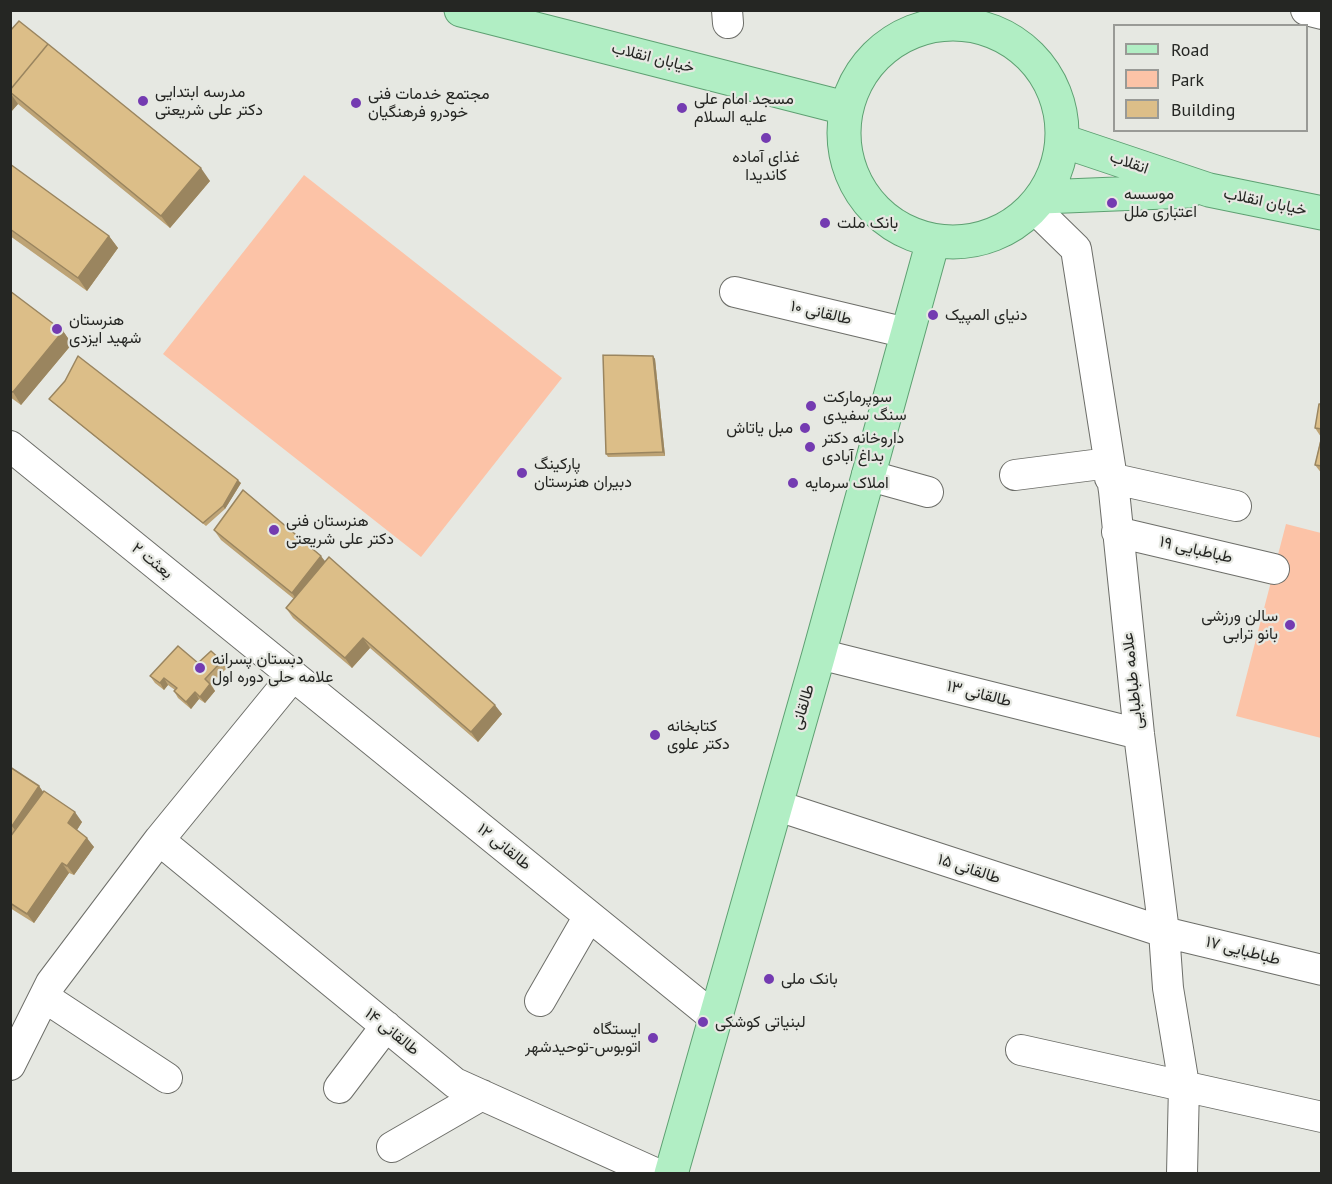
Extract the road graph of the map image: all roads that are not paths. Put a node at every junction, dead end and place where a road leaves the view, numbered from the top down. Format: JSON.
{"nodes":[{"id":1,"x":461,"y":10,"type":"edge"},
{"id":2,"x":1306,"y":10,"type":"edge"},
{"id":3,"x":1322,"y":14,"type":"edge"},
{"id":4,"x":994,"y":20,"type":"edge"},
{"id":5,"x":845,"y":108,"type":"junction"},
{"id":6,"x":1063,"y":141,"type":"junction"},
{"id":7,"x":1209,"y":190,"type":"junction"},
{"id":8,"x":1038,"y":203,"type":"junction"},
{"id":9,"x":1322,"y":213,"type":"edge"},
{"id":10,"x":933,"y":241,"type":"junction"},
{"id":11,"x":735,"y":292,"type":"dead end"},
{"id":12,"x":907,"y":333,"type":"junction"},
{"id":13,"x":10,"y":446,"type":"edge"},
{"id":14,"x":1110,"y":470,"type":"junction"},
{"id":15,"x":867,"y":475,"type":"junction"},
{"id":16,"x":1015,"y":475,"type":"dead end"},
{"id":17,"x":928,"y":492,"type":"dead end"},
{"id":18,"x":1236,"y":507,"type":"dead end"},
{"id":19,"x":1117,"y":532,"type":"junction"},
{"id":20,"x":1274,"y":569,"type":"dead end"},
{"id":21,"x":819,"y":654,"type":"junction"},
{"id":22,"x":293,"y":676,"type":"junction"},
{"id":23,"x":1139,"y":734,"type":"junction"},
{"id":24,"x":774,"y":806,"type":"junction"},
{"id":25,"x":159,"y":840,"type":"junction"},
{"id":26,"x":589,"y":916,"type":"junction"},
{"id":27,"x":1164,"y":932,"type":"junction"},
{"id":28,"x":1322,"y":970,"type":"edge"},
{"id":29,"x":44,"y":997,"type":"junction"},
{"id":30,"x":540,"y":1001,"type":"dead end"},
{"id":31,"x":715,"y":1018,"type":"junction"},
{"id":32,"x":386,"y":1026,"type":"junction"},
{"id":33,"x":1020,"y":1050,"type":"dead end"},
{"id":34,"x":10,"y":1065,"type":"edge"},
{"id":35,"x":167,"y":1078,"type":"dead end"},
{"id":36,"x":1184,"y":1085,"type":"junction"},
{"id":37,"x":339,"y":1088,"type":"dead end"},
{"id":38,"x":482,"y":1095,"type":"junction"},
{"id":39,"x":1322,"y":1117,"type":"edge"},
{"id":40,"x":392,"y":1148,"type":"dead end"},
{"id":41,"x":657,"y":1173,"type":"edge"},
{"id":42,"x":671,"y":1173,"type":"edge"},
{"id":43,"x":1182,"y":1173,"type":"edge"}],
"edges":[{"from":1,"to":5,"type":"main road","name":"خیابان انقلاب"},
{"from":2,"to":3,"type":"street"},
{"from":4,"to":5,"type":"main road"},
{"from":4,"to":6,"type":"main road"},
{"from":5,"to":10,"type":"main road"},
{"from":6,"to":7,"type":"main road","name":"انقلاب"},
{"from":6,"to":8,"type":"main road"},
{"from":7,"to":8,"type":"main road","name":"انقلاب"},
{"from":7,"to":9,"type":"main road","name":"خیابان انقلاب"},
{"from":8,"to":10,"type":"main road"},
{"from":8,"to":14,"type":"street","name":"علامه طباطبایی"},
{"from":10,"to":12,"type":"main road","name":"طالقانی"},
{"from":11,"to":12,"type":"street","name":"طالقانی ۱۰"},
{"from":12,"to":15,"type":"main road","name":"طالقانی"},
{"from":13,"to":22,"type":"street","name":"بعثت ۲"},
{"from":14,"to":16,"type":"street"},
{"from":14,"to":18,"type":"street"},
{"from":14,"to":19,"type":"street","name":"علامه طباطبایی"},
{"from":15,"to":17,"type":"street"},
{"from":15,"to":21,"type":"main road","name":"طالقانی"},
{"from":19,"to":20,"type":"street","name":"طباطبایی ۱۹"},
{"from":19,"to":23,"type":"street","name":"علامه طباطبایی"},
{"from":21,"to":23,"type":"street","name":"طالقانی ۱۳"},
{"from":21,"to":24,"type":"main road","name":"طالقانی"},
{"from":22,"to":25,"type":"street"},
{"from":22,"to":26,"type":"street","name":"طالقانی ۱۲"},
{"from":23,"to":27,"type":"street","name":"علامه طباطبایی"},
{"from":24,"to":27,"type":"street","name":"طالقانی ۱۵"},
{"from":24,"to":31,"type":"main road","name":"طالقانی"},
{"from":25,"to":29,"type":"street"},
{"from":25,"to":32,"type":"street","name":"طالقانی ۱۴"},
{"from":26,"to":30,"type":"street"},
{"from":26,"to":31,"type":"street","name":"طالقانی ۱۲"},
{"from":27,"to":28,"type":"street","name":"طباطبایی ۱۷"},
{"from":27,"to":36,"type":"street","name":"علامه طباطبایی"},
{"from":29,"to":34,"type":"street"},
{"from":29,"to":35,"type":"street"},
{"from":31,"to":42,"type":"main road","name":"طالقانی"},
{"from":32,"to":37,"type":"street"},
{"from":32,"to":38,"type":"street","name":"طالقانی ۱۴"},
{"from":33,"to":36,"type":"street"},
{"from":36,"to":39,"type":"street"},
{"from":36,"to":43,"type":"street","name":"علامه طباطبایی"},
{"from":38,"to":40,"type":"street"},
{"from":38,"to":41,"type":"street","name":"طالقانی ۱۴"}]}
